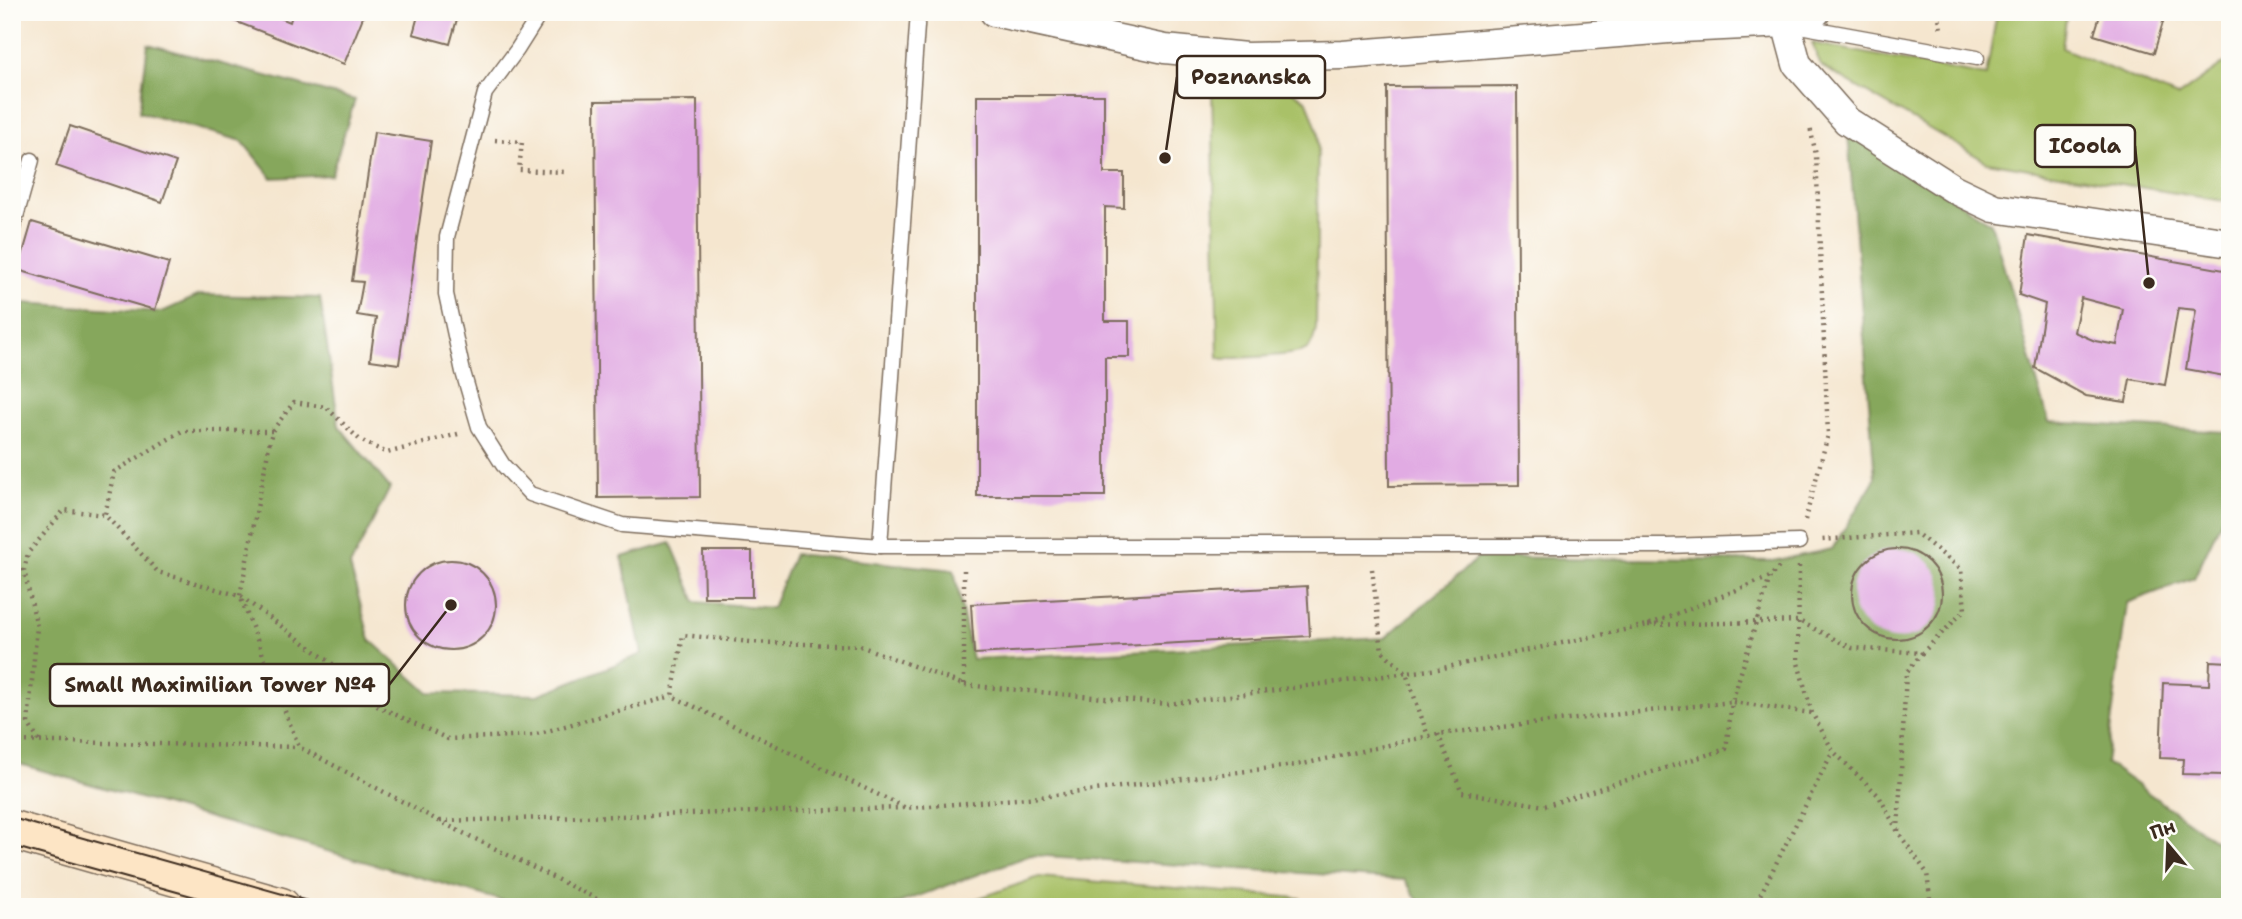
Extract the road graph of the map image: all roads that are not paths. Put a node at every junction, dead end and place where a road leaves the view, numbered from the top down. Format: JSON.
{"nodes":[{"id":1,"x":537,"y":12,"type":"edge"},
{"id":2,"x":918,"y":12,"type":"edge"},
{"id":3,"x":994,"y":12,"type":"edge"},
{"id":4,"x":1816,"y":12,"type":"edge"},
{"id":5,"x":1786,"y":23,"type":"junction"},
{"id":6,"x":1977,"y":58,"type":"dead end"},
{"id":7,"x":32,"y":160,"type":"dead end"},
{"id":8,"x":12,"y":231,"type":"edge"},
{"id":9,"x":2230,"y":243,"type":"edge"},
{"id":10,"x":1799,"y":542,"type":"road end"},
{"id":11,"x":880,"y":546,"type":"junction"},
{"id":12,"x":12,"y":830,"type":"edge"},
{"id":13,"x":281,"y":907,"type":"edge"}],
"edges":[{"from":1,"to":11,"type":"lane"},
{"from":2,"to":11,"type":"lane"},
{"from":3,"to":5,"type":"street"},
{"from":4,"to":5,"type":"street"},
{"from":5,"to":6,"type":"lane"},
{"from":5,"to":9,"type":"street"},
{"from":7,"to":8,"type":"lane"},
{"from":10,"to":11,"type":"lane"},
{"from":12,"to":13,"type":"main road"}]}
